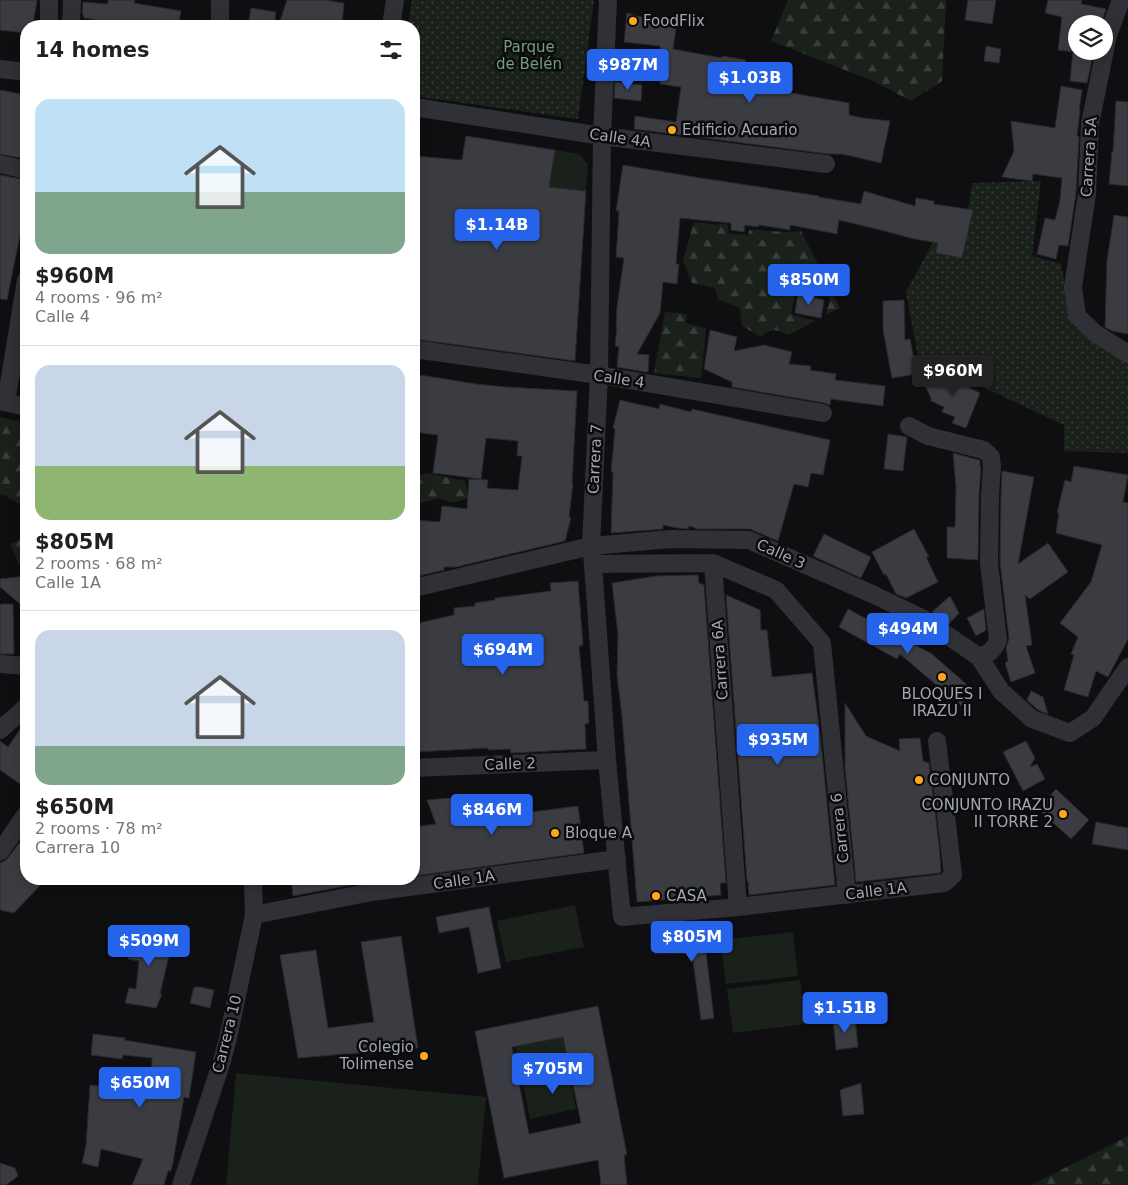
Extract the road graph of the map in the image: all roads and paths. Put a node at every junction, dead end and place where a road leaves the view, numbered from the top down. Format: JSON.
{"nodes":[{"id":1,"x":48,"y":0,"type":"edge"},
{"id":2,"x":72,"y":0,"type":"edge"},
{"id":3,"x":220,"y":0,"type":"edge"},
{"id":4,"x":395,"y":0,"type":"edge"},
{"id":5,"x":608,"y":0,"type":"edge"},
{"id":6,"x":1121,"y":0,"type":"edge"},
{"id":7,"x":49,"y":20,"type":"edge"},
{"id":8,"x":71,"y":20,"type":"edge"},
{"id":9,"x":220,"y":20,"type":"edge"},
{"id":10,"x":392,"y":20,"type":"edge"},
{"id":11,"x":0,"y":69,"type":"edge"},
{"id":12,"x":20,"y":71,"type":"edge"},
{"id":13,"x":420,"y":108,"type":"edge"},
{"id":14,"x":602,"y":136,"type":"junction"},
{"id":15,"x":0,"y":164,"type":"edge"},
{"id":16,"x":826,"y":164,"type":"dead end"},
{"id":17,"x":20,"y":169,"type":"edge"},
{"id":18,"x":20,"y":300,"type":"edge"},
{"id":19,"x":8,"y":341,"type":"edge"},
{"id":20,"x":420,"y":350,"type":"edge"},
{"id":21,"x":1128,"y":354,"type":"edge"},
{"id":22,"x":599,"y":375,"type":"junction"},
{"id":23,"x":3,"y":402,"type":"edge"},
{"id":24,"x":20,"y":406,"type":"edge"},
{"id":25,"x":823,"y":413,"type":"dead end"},
{"id":26,"x":909,"y":426,"type":"dead end"},
{"id":27,"x":591,"y":546,"type":"junction"},
{"id":28,"x":713,"y":563,"type":"junction"},
{"id":29,"x":594,"y":564,"type":"junction"},
{"id":30,"x":420,"y":587,"type":"edge"},
{"id":31,"x":980,"y":657,"type":"junction"},
{"id":32,"x":0,"y":664,"type":"edge"},
{"id":33,"x":20,"y":666,"type":"edge"},
{"id":34,"x":1128,"y":667,"type":"edge"},
{"id":35,"x":1121,"y":687,"type":"edge"},
{"id":36,"x":20,"y":712,"type":"edge"},
{"id":37,"x":0,"y":730,"type":"edge"},
{"id":38,"x":937,"y":741,"type":"dead end"},
{"id":39,"x":607,"y":760,"type":"junction"},
{"id":40,"x":420,"y":768,"type":"edge"},
{"id":41,"x":20,"y":823,"type":"edge"},
{"id":42,"x":0,"y":852,"type":"edge"},
{"id":43,"x":617,"y":859,"type":"junction"},
{"id":44,"x":420,"y":880,"type":"edge"},
{"id":45,"x":253,"y":885,"type":"edge"},
{"id":46,"x":372,"y":885,"type":"edge"},
{"id":47,"x":846,"y":895,"type":"junction"},
{"id":48,"x":738,"y":907,"type":"junction"},
{"id":49,"x":254,"y":915,"type":"junction"},
{"id":50,"x":622,"y":917,"type":"joint"},
{"id":51,"x":181,"y":1185,"type":"edge"}],
"edges":[{"from":1,"to":7,"type":"street"},
{"from":2,"to":8,"type":"street"},
{"from":3,"to":9,"type":"street"},
{"from":4,"to":10,"type":"street"},
{"from":5,"to":14,"type":"street","name":"Carrera 7"},
{"from":6,"to":21,"type":"street","name":"Carrera 5A"},
{"from":11,"to":12,"type":"street"},
{"from":13,"to":14,"type":"street","name":"Calle 4A"},
{"from":14,"to":16,"type":"street","name":"Calle 4A"},
{"from":14,"to":22,"type":"street","name":"Carrera 7"},
{"from":15,"to":17,"type":"street"},
{"from":18,"to":19,"type":"street"},
{"from":19,"to":23,"type":"street"},
{"from":20,"to":22,"type":"street","name":"Calle 4"},
{"from":22,"to":25,"type":"street","name":"Calle 4"},
{"from":22,"to":27,"type":"street","name":"Carrera 7"},
{"from":23,"to":24,"type":"street"},
{"from":26,"to":31,"type":"street"},
{"from":27,"to":29,"type":"street","name":"Carrera 7"},
{"from":27,"to":30,"type":"street","name":"Calle 3"},
{"from":27,"to":31,"type":"street","name":"Calle 3"},
{"from":28,"to":29,"type":"street"},
{"from":28,"to":47,"type":"street","name":"Carrera 6"},
{"from":28,"to":48,"type":"street","name":"Carrera 6A"},
{"from":29,"to":39,"type":"street","name":"Carrera 7"},
{"from":31,"to":35,"type":"street","name":"Calle 3"},
{"from":32,"to":33,"type":"street"},
{"from":34,"to":35,"type":"street"},
{"from":36,"to":37,"type":"street"},
{"from":38,"to":47,"type":"street","name":"Calle 1A"},
{"from":39,"to":40,"type":"street","name":"Calle 2"},
{"from":39,"to":43,"type":"street","name":"Carrera 7"},
{"from":41,"to":42,"type":"street"},
{"from":43,"to":44,"type":"street","name":"Calle 1A"},
{"from":43,"to":50,"type":"street","name":"Carrera 7"},
{"from":45,"to":49,"type":"street","name":"Carrera 10"},
{"from":46,"to":49,"type":"street","name":"Calle 1A"},
{"from":47,"to":48,"type":"street","name":"Calle 1A"},
{"from":48,"to":50,"type":"street","name":"Calle 1A"},
{"from":49,"to":51,"type":"street","name":"Carrera 10"}]}
